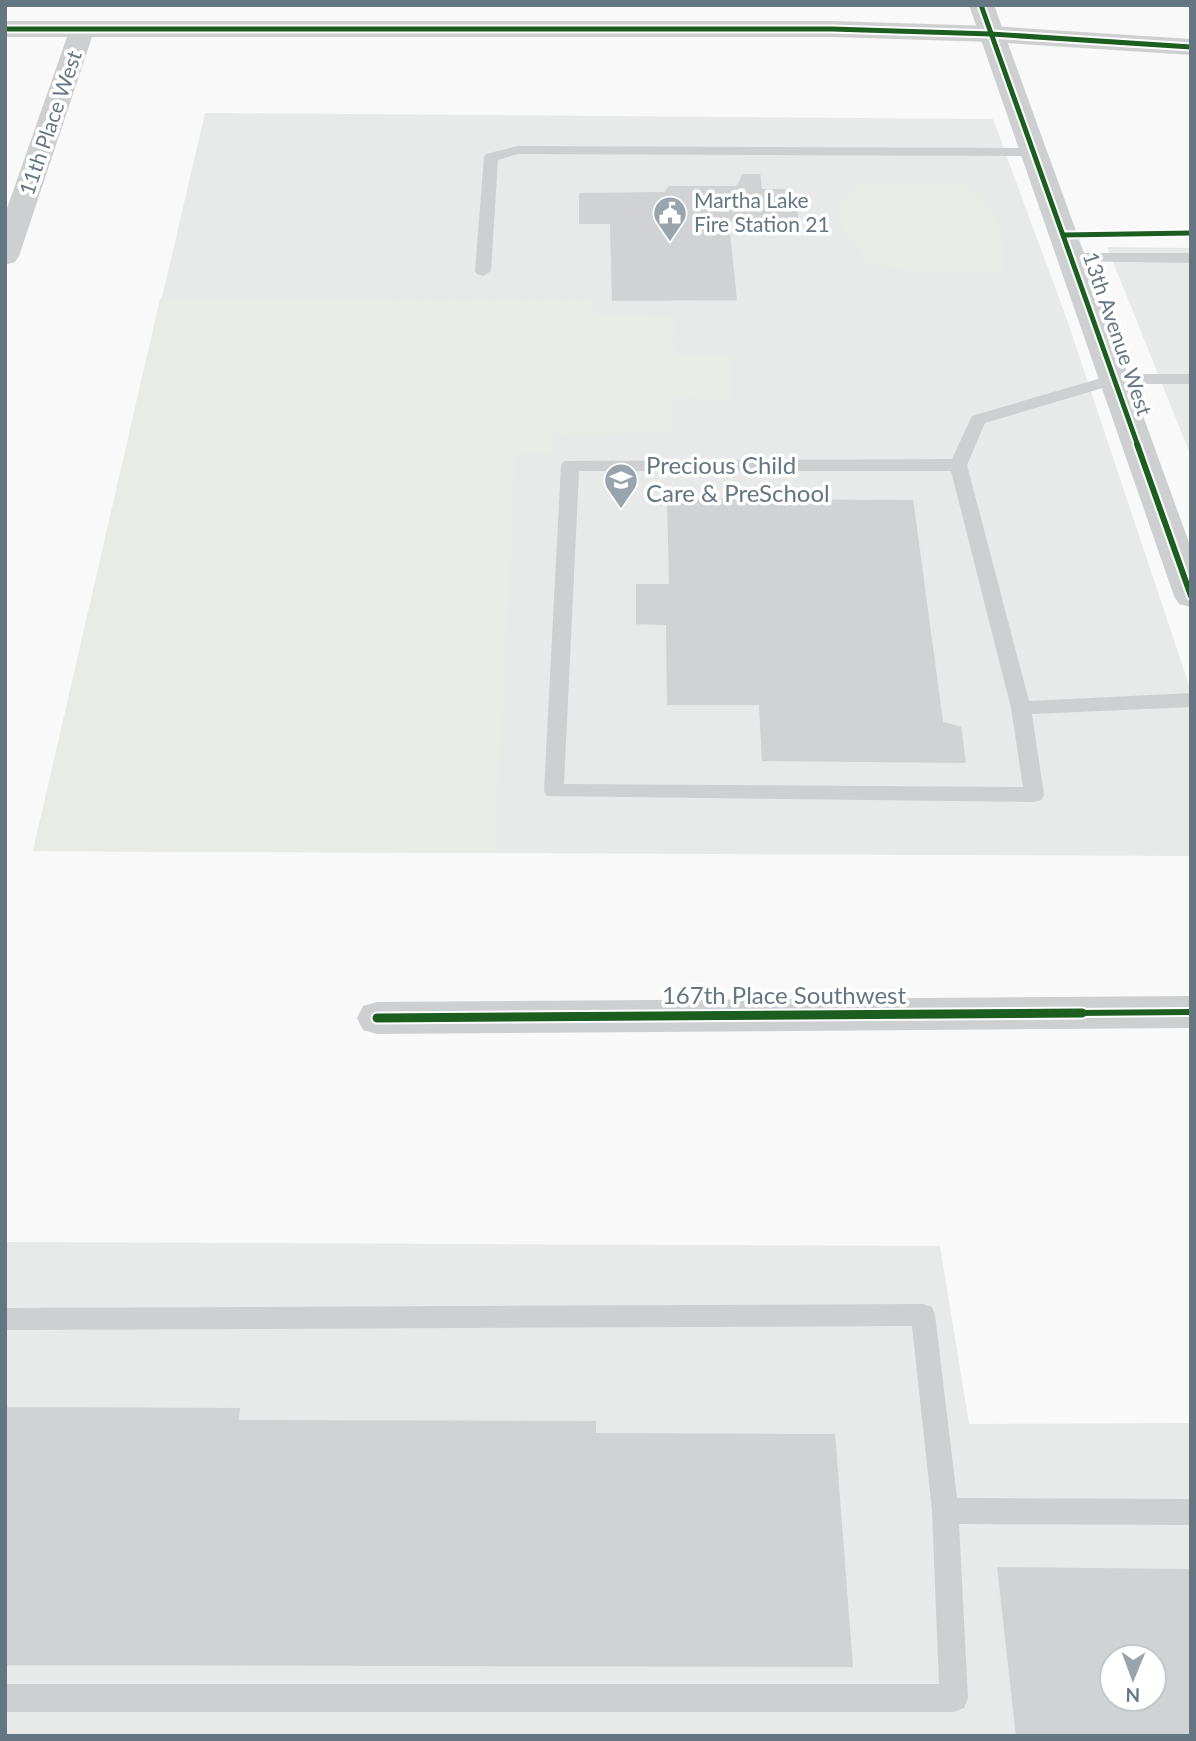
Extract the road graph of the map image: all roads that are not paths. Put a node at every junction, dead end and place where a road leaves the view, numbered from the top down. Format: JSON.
{"nodes":[{"id":1,"x":981,"y":5,"type":"edge"},
{"id":2,"x":5,"y":29,"type":"edge"},
{"id":3,"x":82,"y":29,"type":"junction"},
{"id":4,"x":991,"y":34,"type":"junction"},
{"id":5,"x":1191,"y":47,"type":"edge"},
{"id":6,"x":1034,"y":152,"type":"junction"},
{"id":7,"x":16,"y":196,"type":"edge"},
{"id":8,"x":5,"y":257,"type":"edge"},
{"id":9,"x":1072,"y":258,"type":"junction"},
{"id":10,"x":1191,"y":258,"type":"edge"},
{"id":11,"x":483,"y":271,"type":"dead end"},
{"id":12,"x":1115,"y":379,"type":"junction"},
{"id":13,"x":1191,"y":379,"type":"edge"},
{"id":14,"x":958,"y":465,"type":"junction"},
{"id":15,"x":1191,"y":596,"type":"edge"},
{"id":16,"x":1191,"y":700,"type":"edge"},
{"id":17,"x":1021,"y":708,"type":"junction"},
{"id":18,"x":1191,"y":1012,"type":"edge"},
{"id":19,"x":377,"y":1018,"type":"dead end"},
{"id":20,"x":5,"y":1319,"type":"edge"},
{"id":21,"x":945,"y":1511,"type":"junction"},
{"id":22,"x":1191,"y":1512,"type":"edge"},
{"id":23,"x":5,"y":1698,"type":"edge"}],
"edges":[{"from":1,"to":4,"type":"street","name":"13th Avenue West"},
{"from":2,"to":3,"type":"street"},
{"from":3,"to":4,"type":"street"},
{"from":3,"to":7,"type":"street","name":"11th Place West"},
{"from":4,"to":5,"type":"street"},
{"from":4,"to":6,"type":"street","name":"13th Avenue West"},
{"from":6,"to":9,"type":"street","name":"13th Avenue West"},
{"from":6,"to":11,"type":"lane"},
{"from":7,"to":8,"type":"street","name":"11th Place West"},
{"from":9,"to":10,"type":"lane"},
{"from":9,"to":12,"type":"street","name":"13th Avenue West"},
{"from":12,"to":13,"type":"lane"},
{"from":12,"to":14,"type":"lane"},
{"from":12,"to":15,"type":"street","name":"13th Avenue West"},
{"from":14,"to":17,"type":"lane"},
{"from":14,"to":17,"type":"lane"},
{"from":16,"to":17,"type":"lane"},
{"from":18,"to":19,"type":"street","name":"167th Place Southwest"},
{"from":20,"to":21,"type":"lane"},
{"from":21,"to":22,"type":"lane"},
{"from":21,"to":23,"type":"lane"}]}
